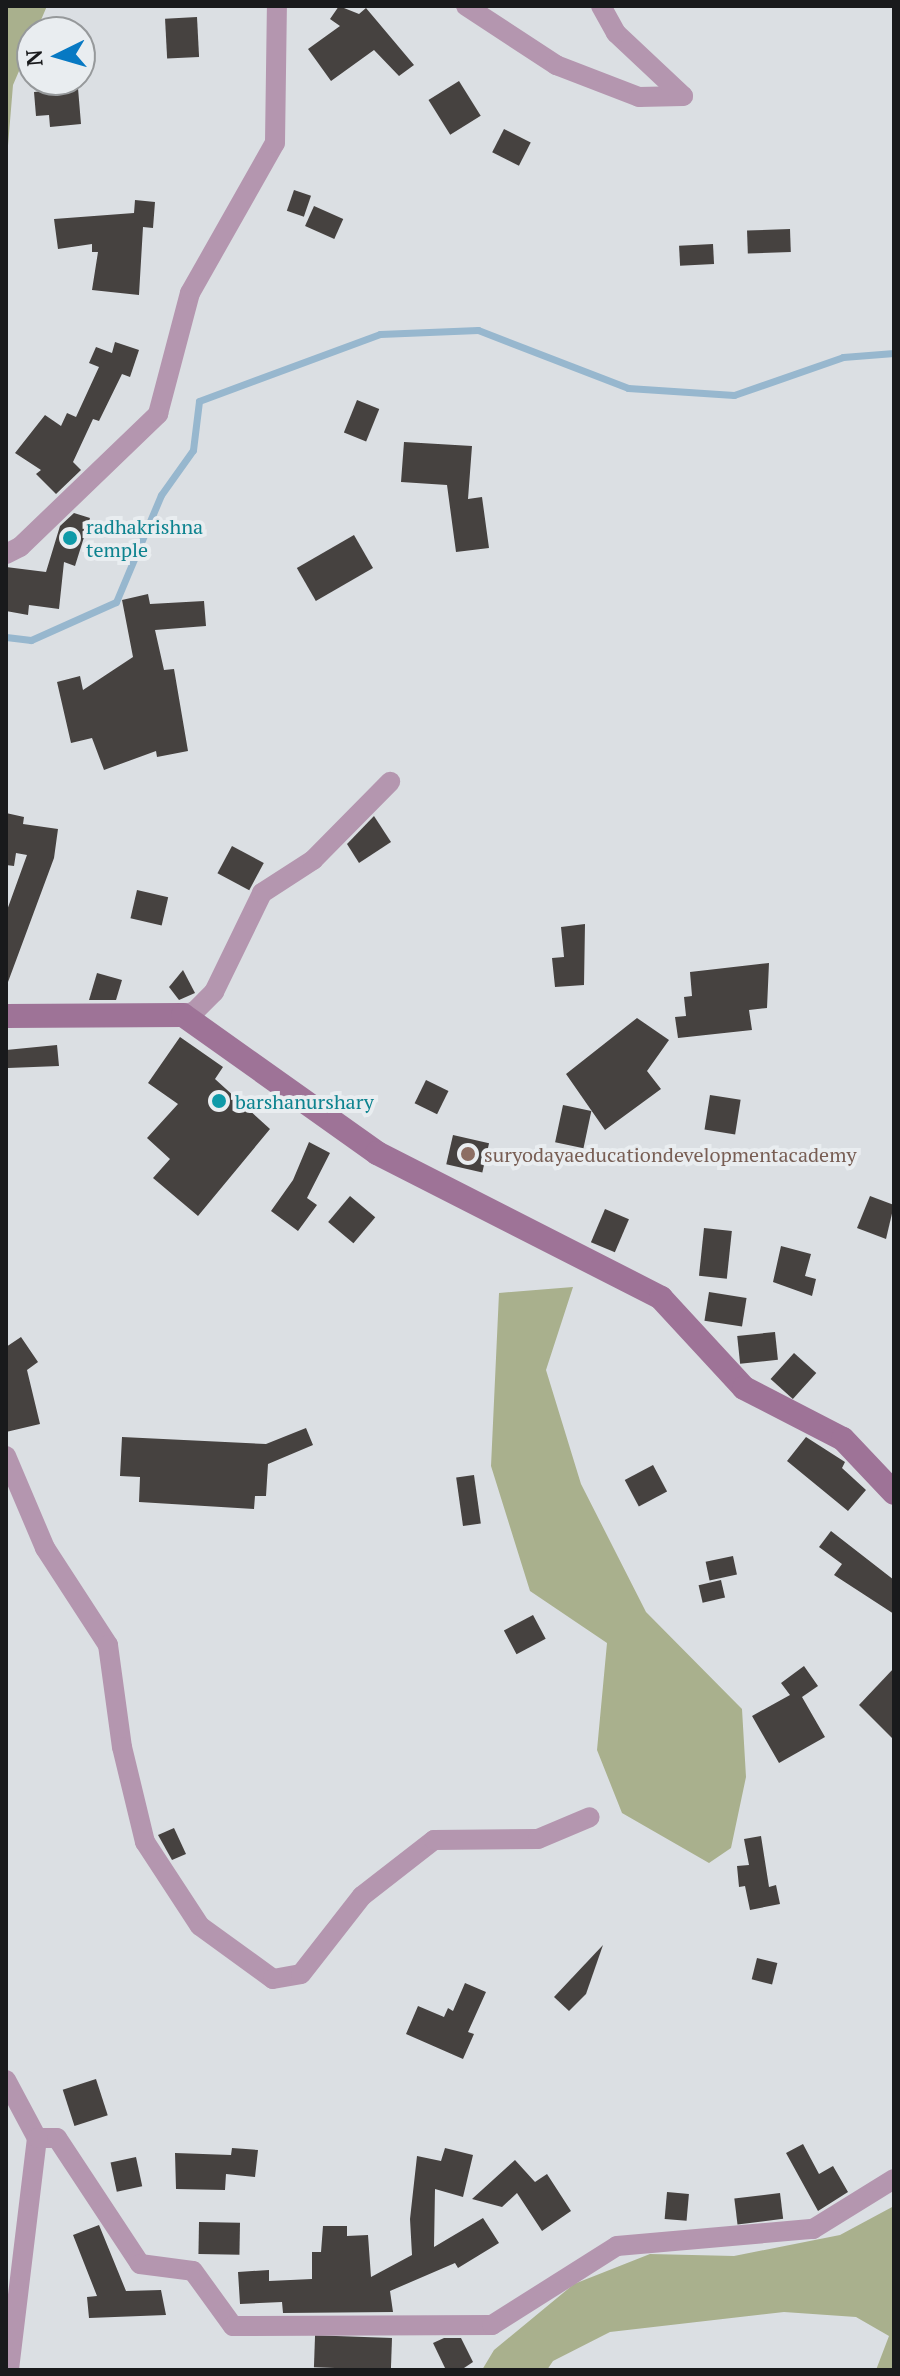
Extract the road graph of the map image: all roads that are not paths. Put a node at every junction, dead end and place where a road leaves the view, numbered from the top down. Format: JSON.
{"nodes":[{"id":1,"x":277,"y":6,"type":"edge"},
{"id":2,"x":466,"y":6,"type":"edge"},
{"id":3,"x":601,"y":6,"type":"edge"},
{"id":4,"x":6,"y":554,"type":"edge"},
{"id":5,"x":390,"y":782,"type":"dead end"},
{"id":6,"x":183,"y":1015,"type":"junction"},
{"id":7,"x":6,"y":1016,"type":"edge"},
{"id":8,"x":6,"y":1456,"type":"edge"},
{"id":9,"x":894,"y":1493,"type":"edge"},
{"id":10,"x":590,"y":1817,"type":"dead end"},
{"id":11,"x":6,"y":2080,"type":"edge"},
{"id":12,"x":37,"y":2138,"type":"junction"},
{"id":13,"x":894,"y":2179,"type":"edge"},
{"id":14,"x":9,"y":2370,"type":"edge"}],
"edges":[{"from":1,"to":4,"type":"street"},
{"from":2,"to":3,"type":"street"},
{"from":5,"to":6,"type":"street"},
{"from":6,"to":7,"type":"street"},
{"from":6,"to":9,"type":"street"},
{"from":8,"to":10,"type":"street"},
{"from":11,"to":12,"type":"street"},
{"from":12,"to":13,"type":"street"},
{"from":12,"to":14,"type":"street"}]}
